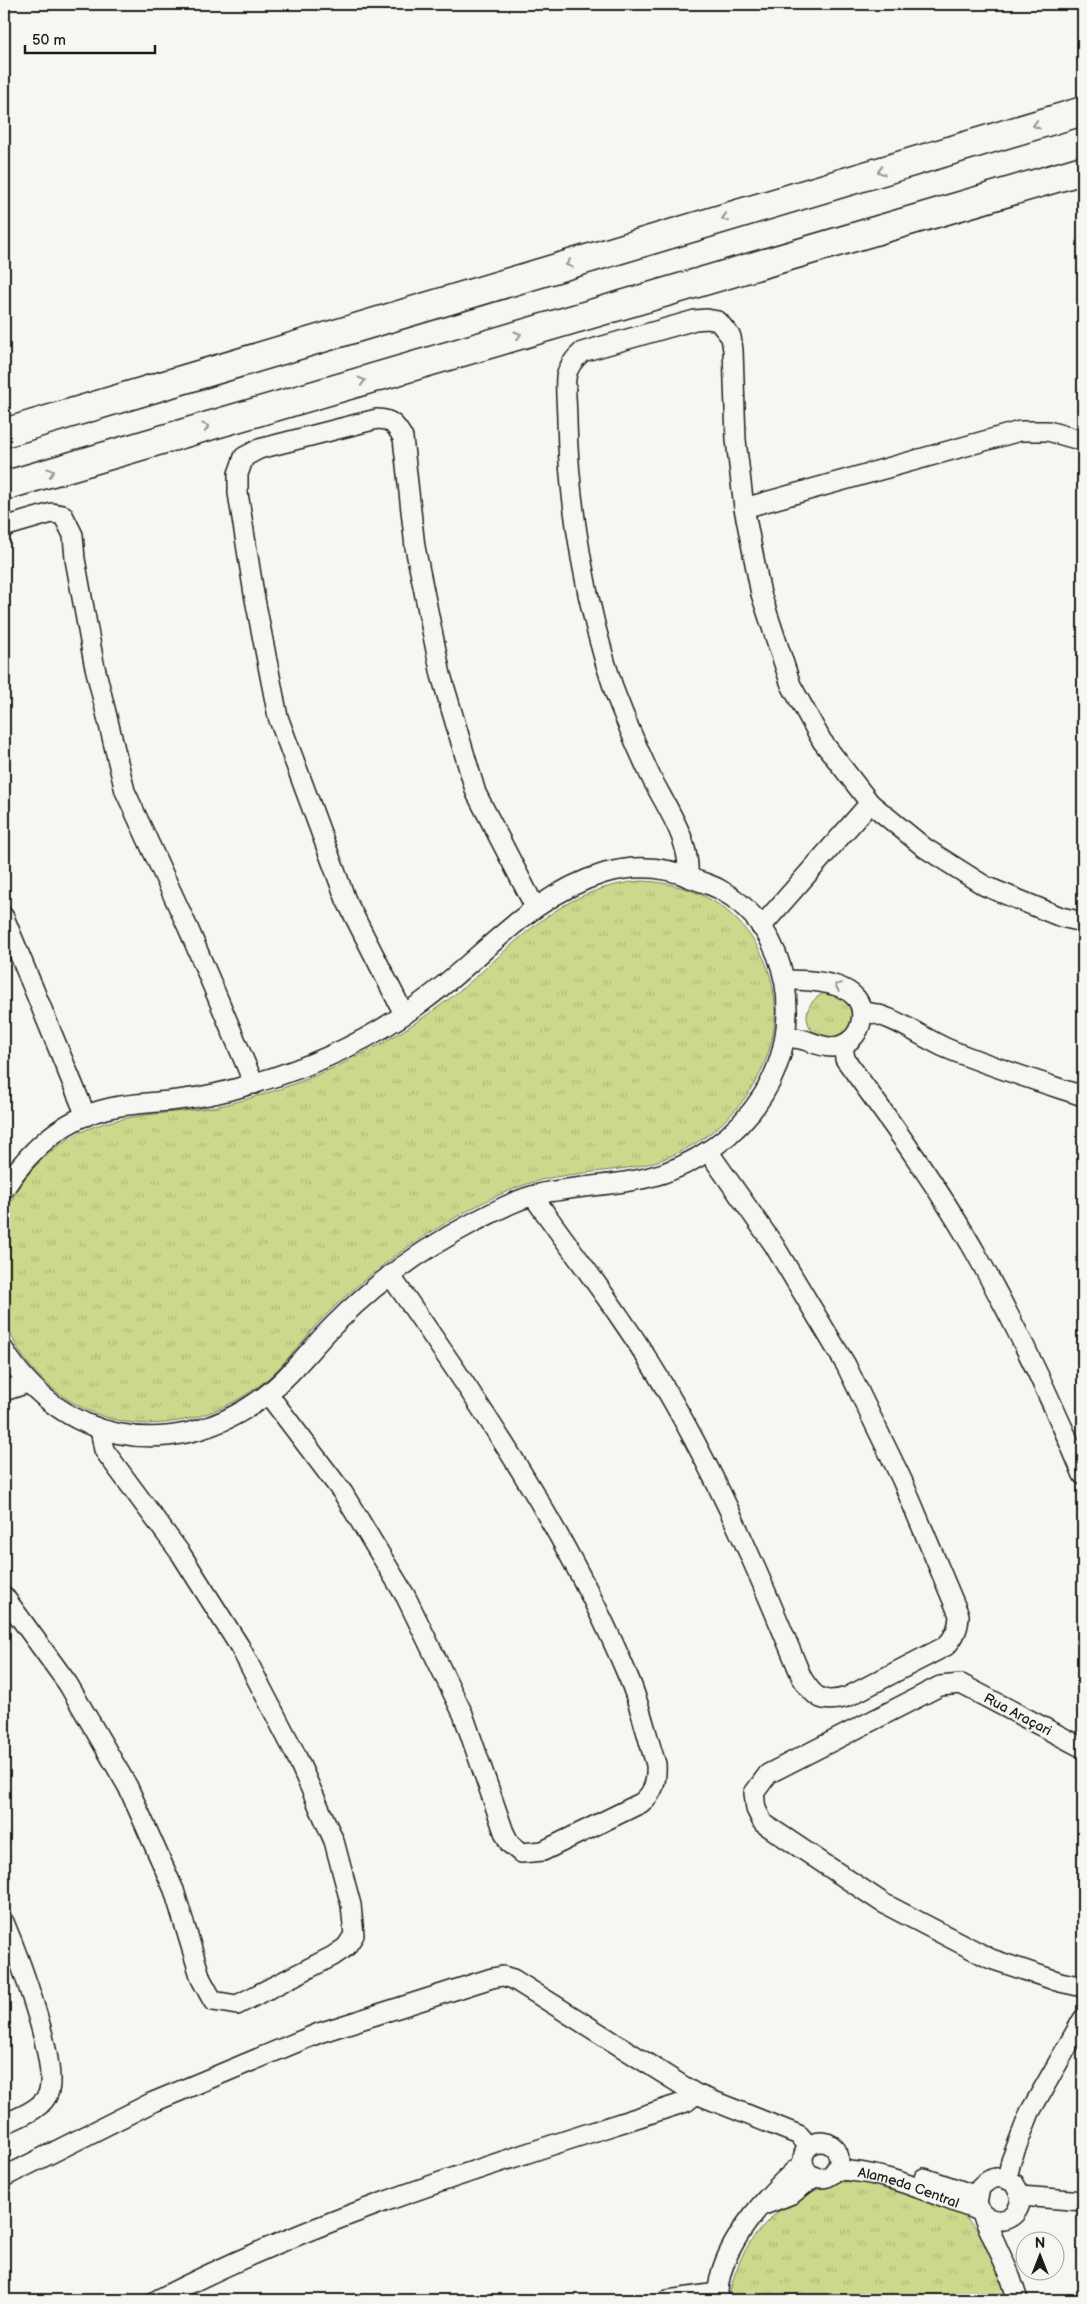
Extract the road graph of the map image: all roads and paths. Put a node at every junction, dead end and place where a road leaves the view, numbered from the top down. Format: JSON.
{"nodes":[{"id":1,"x":1083,"y":111,"type":"edge"},
{"id":2,"x":1083,"y":170,"type":"edge"},
{"id":3,"x":4,"y":434,"type":"edge"},
{"id":4,"x":1083,"y":440,"type":"edge"},
{"id":5,"x":4,"y":486,"type":"edge"},
{"id":6,"x":744,"y":508,"type":"junction"},
{"id":7,"x":4,"y":527,"type":"edge"},
{"id":8,"x":870,"y":803,"type":"junction"},
{"id":9,"x":688,"y":877,"type":"junction"},
{"id":10,"x":535,"y":907,"type":"junction"},
{"id":11,"x":4,"y":917,"type":"edge"},
{"id":12,"x":1083,"y":922,"type":"edge"},
{"id":13,"x":761,"y":927,"type":"junction"},
{"id":14,"x":785,"y":980,"type":"junction"},
{"id":15,"x":862,"y":1012,"type":"junction"},
{"id":16,"x":404,"y":1014,"type":"junction"},
{"id":17,"x":786,"y":1038,"type":"junction"},
{"id":18,"x":843,"y":1045,"type":"junction"},
{"id":19,"x":254,"y":1084,"type":"junction"},
{"id":20,"x":1083,"y":1096,"type":"edge"},
{"id":21,"x":86,"y":1116,"type":"junction"},
{"id":22,"x":708,"y":1151,"type":"junction"},
{"id":23,"x":4,"y":1189,"type":"edge"},
{"id":24,"x":533,"y":1196,"type":"junction"},
{"id":25,"x":390,"y":1275,"type":"junction"},
{"id":26,"x":4,"y":1350,"type":"edge"},
{"id":27,"x":28,"y":1384,"type":"junction"},
{"id":28,"x":4,"y":1391,"type":"edge"},
{"id":29,"x":268,"y":1394,"type":"junction"},
{"id":30,"x":100,"y":1429,"type":"junction"},
{"id":31,"x":1083,"y":1475,"type":"edge"},
{"id":32,"x":4,"y":1596,"type":"edge"},
{"id":33,"x":1083,"y":1748,"type":"edge"},
{"id":34,"x":4,"y":1922,"type":"edge"},
{"id":35,"x":1083,"y":1987,"type":"edge"},
{"id":36,"x":1083,"y":2001,"type":"edge"},
{"id":37,"x":1083,"y":2019,"type":"edge"},
{"id":38,"x":696,"y":2094,"type":"junction"},
{"id":39,"x":4,"y":2124,"type":"edge"},
{"id":40,"x":809,"y":2162,"type":"junction"},
{"id":41,"x":837,"y":2164,"type":"junction"},
{"id":42,"x":4,"y":2177,"type":"edge"},
{"id":43,"x":1007,"y":2179,"type":"junction"},
{"id":44,"x":1021,"y":2196,"type":"junction"},
{"id":45,"x":1083,"y":2201,"type":"edge"},
{"id":46,"x":981,"y":2207,"type":"junction"},
{"id":47,"x":1006,"y":2220,"type":"junction"},
{"id":48,"x":1009,"y":2273,"type":"junction"},
{"id":49,"x":717,"y":2297,"type":"edge"},
{"id":50,"x":157,"y":2300,"type":"edge"},
{"id":51,"x":668,"y":2300,"type":"edge"},
{"id":52,"x":1018,"y":2300,"type":"edge"}],
"edges":[{"from":1,"to":3,"type":"street","one_way":true},
{"from":5,"to":2,"type":"street","one_way":true},
{"from":4,"to":6,"type":"street"},
{"from":6,"to":8,"type":"street"},
{"from":6,"to":9,"type":"street"},
{"from":7,"to":19,"type":"street"},
{"from":8,"to":12,"type":"street"},
{"from":8,"to":13,"type":"street"},
{"from":9,"to":10,"type":"street"},
{"from":9,"to":13,"type":"street"},
{"from":10,"to":16,"type":"street"},
{"from":10,"to":16,"type":"street"},
{"from":11,"to":21,"type":"street"},
{"from":13,"to":14,"type":"street"},
{"from":15,"to":14,"type":"street","one_way":true},
{"from":14,"to":17,"type":"street"},
{"from":15,"to":18,"type":"street"},
{"from":15,"to":20,"type":"street"},
{"from":16,"to":19,"type":"street"},
{"from":17,"to":18,"type":"street"},
{"from":17,"to":22,"type":"street"},
{"from":18,"to":31,"type":"street"},
{"from":19,"to":21,"type":"street"},
{"from":21,"to":23,"type":"street"},
{"from":22,"to":24,"type":"street"},
{"from":22,"to":24,"type":"street"},
{"from":24,"to":25,"type":"street"},
{"from":25,"to":29,"type":"street"},
{"from":25,"to":29,"type":"street"},
{"from":26,"to":27,"type":"street"},
{"from":27,"to":28,"type":"street"},
{"from":27,"to":30,"type":"street"},
{"from":29,"to":30,"type":"street"},
{"from":30,"to":32,"type":"street"},
{"from":33,"to":35,"type":"street","name":"Rua Araçari"},
{"from":34,"to":39,"type":"street"},
{"from":35,"to":36,"type":"street"},
{"from":37,"to":43,"type":"street"},
{"from":38,"to":40,"type":"street"},
{"from":38,"to":42,"type":"street"},
{"from":38,"to":50,"type":"street"},
{"from":40,"to":41,"type":"street"},
{"from":40,"to":41,"type":"street"},
{"from":40,"to":49,"type":"street"},
{"from":41,"to":46,"type":"street","name":"Alameda Central"},
{"from":43,"to":44,"type":"street"},
{"from":43,"to":46,"type":"street"},
{"from":44,"to":45,"type":"street"},
{"from":44,"to":47,"type":"street"},
{"from":46,"to":47,"type":"street"},
{"from":46,"to":48,"type":"street"},
{"from":47,"to":48,"type":"street"},
{"from":48,"to":52,"type":"street"},
{"from":49,"to":51,"type":"street"}]}
